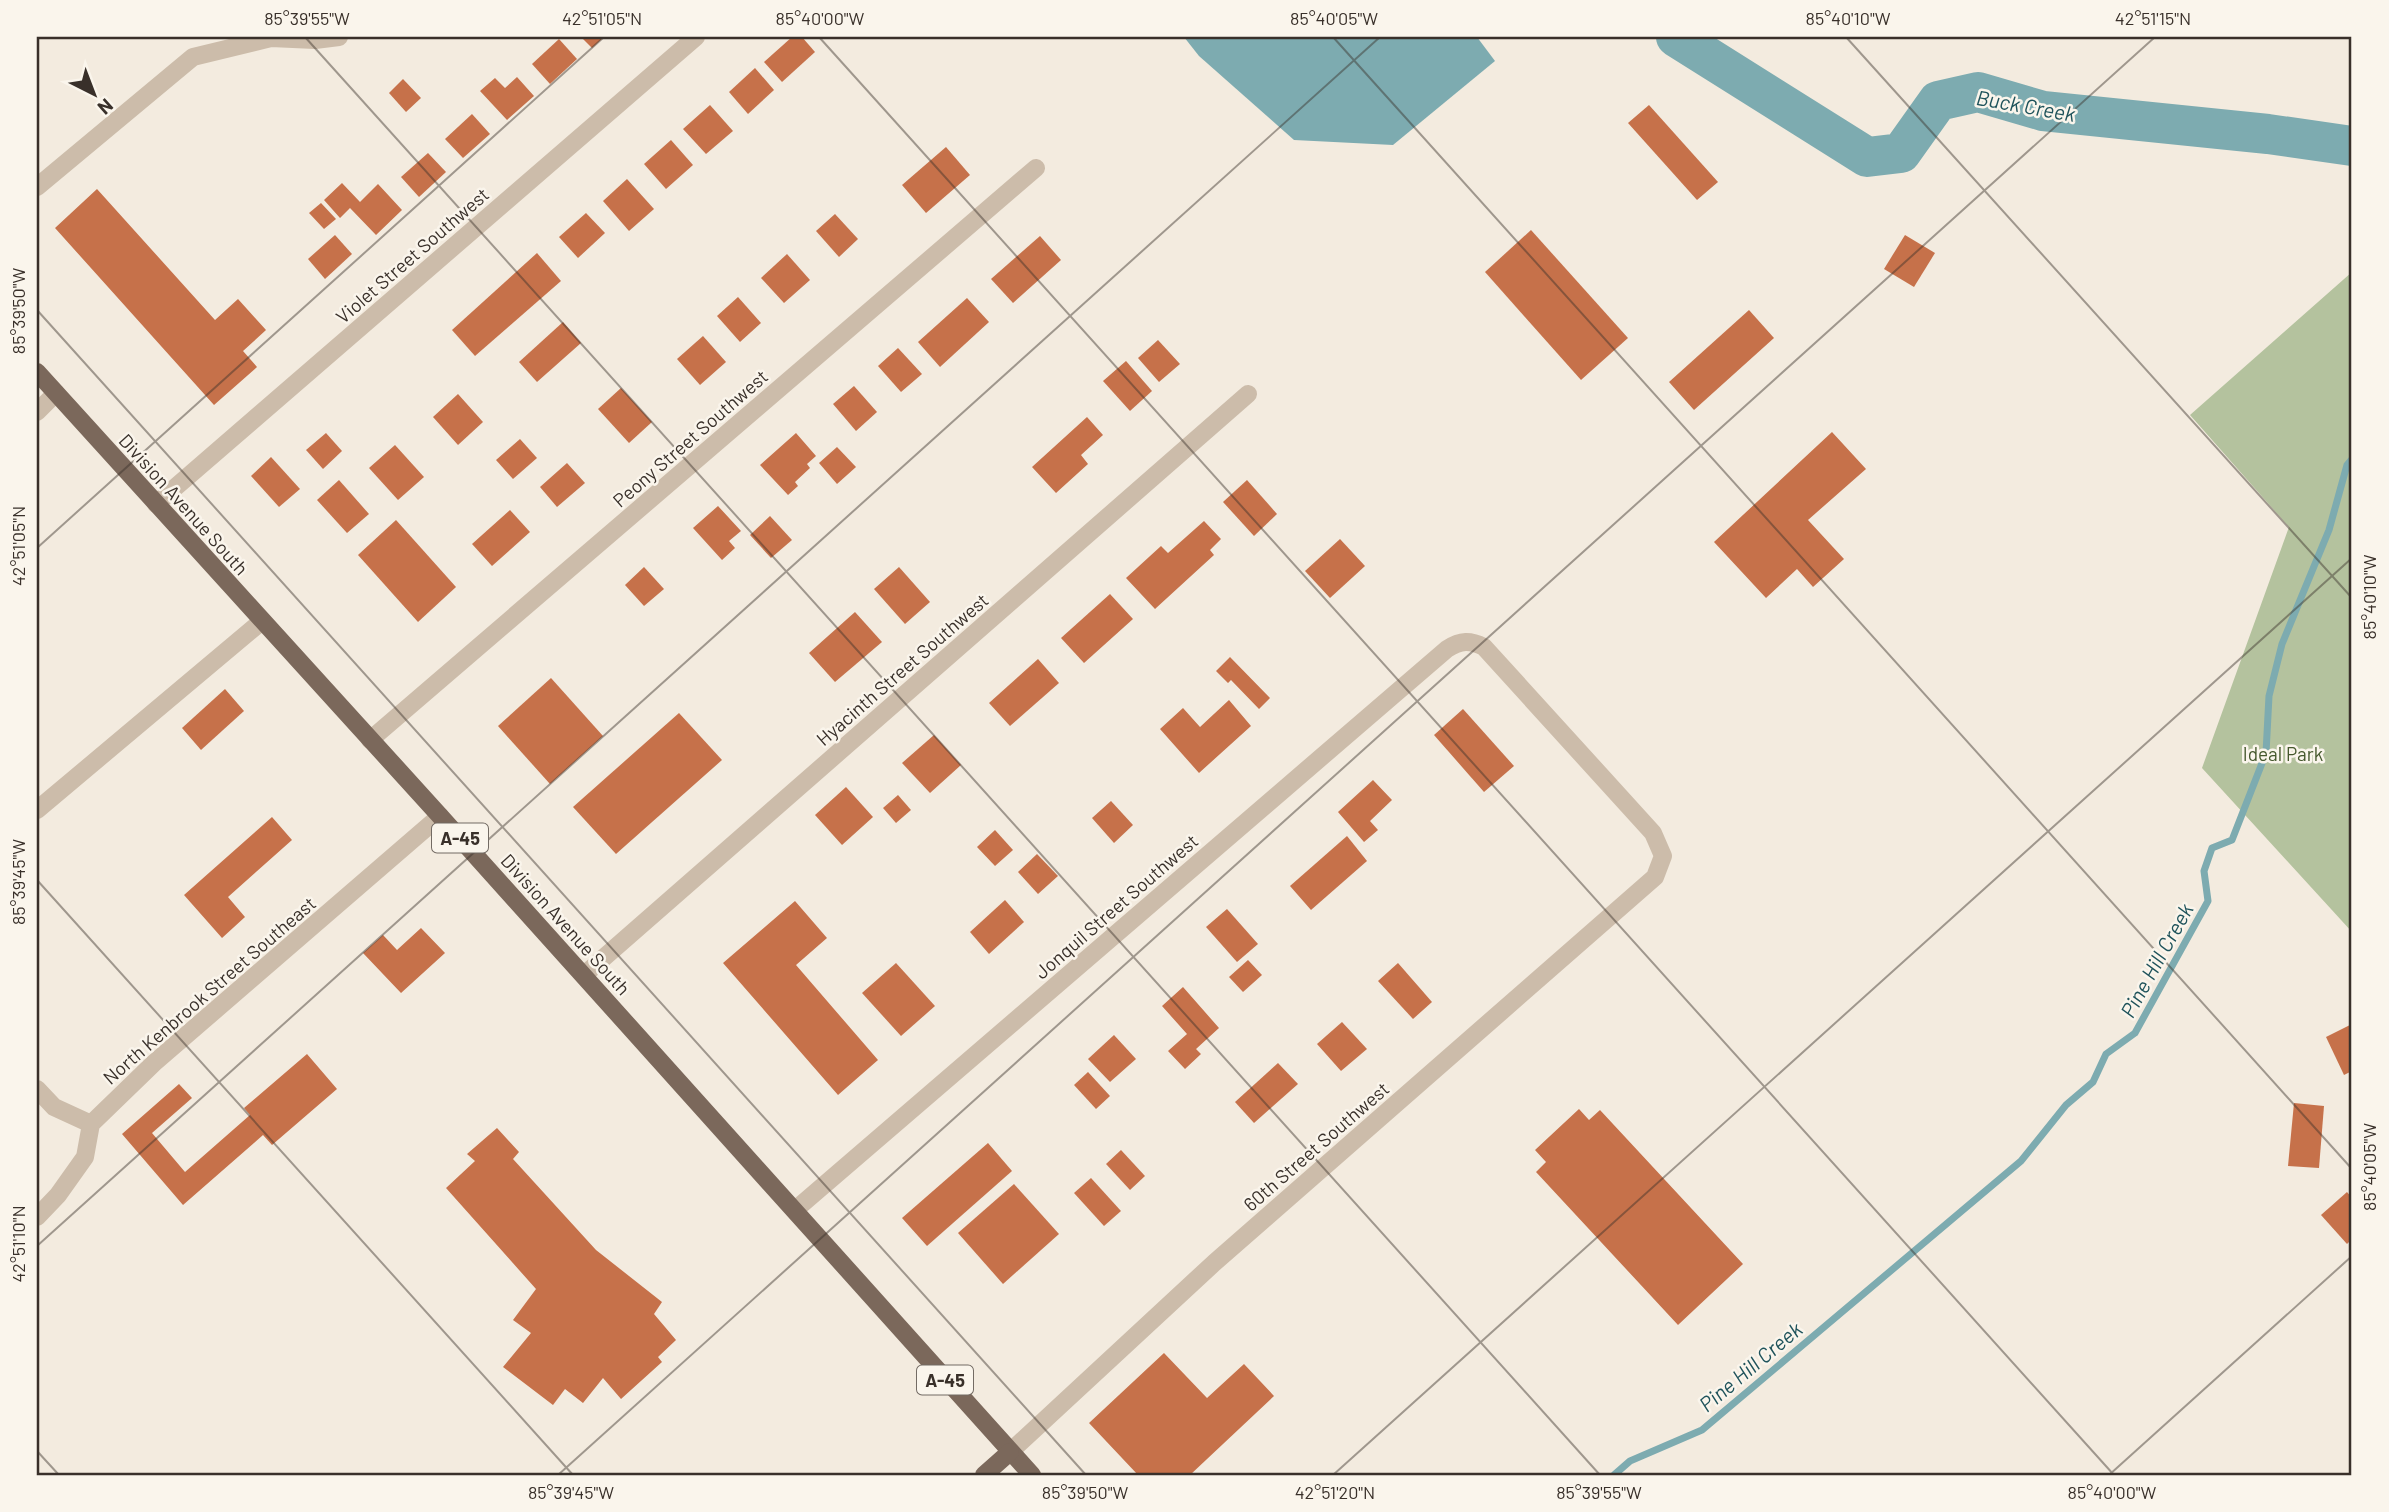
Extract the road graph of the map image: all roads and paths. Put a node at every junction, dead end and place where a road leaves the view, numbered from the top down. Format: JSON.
{"nodes":[{"id":1,"x":339,"y":37,"type":"edge"},
{"id":2,"x":696,"y":37,"type":"edge"},
{"id":3,"x":1036,"y":168,"type":"dead end"},
{"id":4,"x":37,"y":187,"type":"edge"},
{"id":5,"x":37,"y":372,"type":"edge"},
{"id":6,"x":56,"y":393,"type":"junction"},
{"id":7,"x":1248,"y":394,"type":"dead end"},
{"id":8,"x":37,"y":412,"type":"edge"},
{"id":9,"x":156,"y":504,"type":"junction"},
{"id":10,"x":262,"y":621,"type":"junction"},
{"id":11,"x":1468,"y":641,"type":"joint"},
{"id":12,"x":370,"y":740,"type":"junction"},
{"id":13,"x":37,"y":810,"type":"edge"},
{"id":14,"x":440,"y":816,"type":"junction"},
{"id":15,"x":584,"y":975,"type":"junction"},
{"id":16,"x":37,"y":1089,"type":"edge"},
{"id":17,"x":91,"y":1124,"type":"junction"},
{"id":18,"x":795,"y":1210,"type":"junction"},
{"id":19,"x":37,"y":1217,"type":"edge"},
{"id":20,"x":1010,"y":1452,"type":"junction"},
{"id":21,"x":984,"y":1475,"type":"edge"},
{"id":22,"x":1032,"y":1475,"type":"edge"}],
"edges":[{"from":1,"to":4,"type":"street"},
{"from":2,"to":9,"type":"street","name":"Violet Street Southwest"},
{"from":3,"to":12,"type":"street","name":"Peony Street Southwest"},
{"from":5,"to":6,"type":"main road","name":"Division Avenue South","number":"A-45"},
{"from":6,"to":8,"type":"street"},
{"from":6,"to":9,"type":"main road","name":"Division Avenue South","number":"A-45"},
{"from":7,"to":15,"type":"street","name":"Hyacinth Street Southwest"},
{"from":9,"to":10,"type":"main road","name":"Division Avenue South","number":"A-45"},
{"from":10,"to":12,"type":"main road","name":"Division Avenue South","number":"A-45"},
{"from":10,"to":13,"type":"street"},
{"from":11,"to":18,"type":"street","name":"Jonquil Street Southwest"},
{"from":11,"to":20,"type":"street","name":"60th Street Southwest"},
{"from":12,"to":14,"type":"main road","name":"Division Avenue South","number":"A-45"},
{"from":14,"to":15,"type":"main road","name":"Division Avenue South","number":"A-45"},
{"from":14,"to":17,"type":"street","name":"North Kenbrook Street Southeast"},
{"from":15,"to":18,"type":"main road","name":"Division Avenue South","number":"A-45"},
{"from":16,"to":17,"type":"street"},
{"from":17,"to":19,"type":"street"},
{"from":18,"to":20,"type":"main road","name":"Division Avenue South","number":"A-45"},
{"from":20,"to":21,"type":"main road"},
{"from":20,"to":22,"type":"main road","name":"Division Avenue South","number":"A-45"}]}
